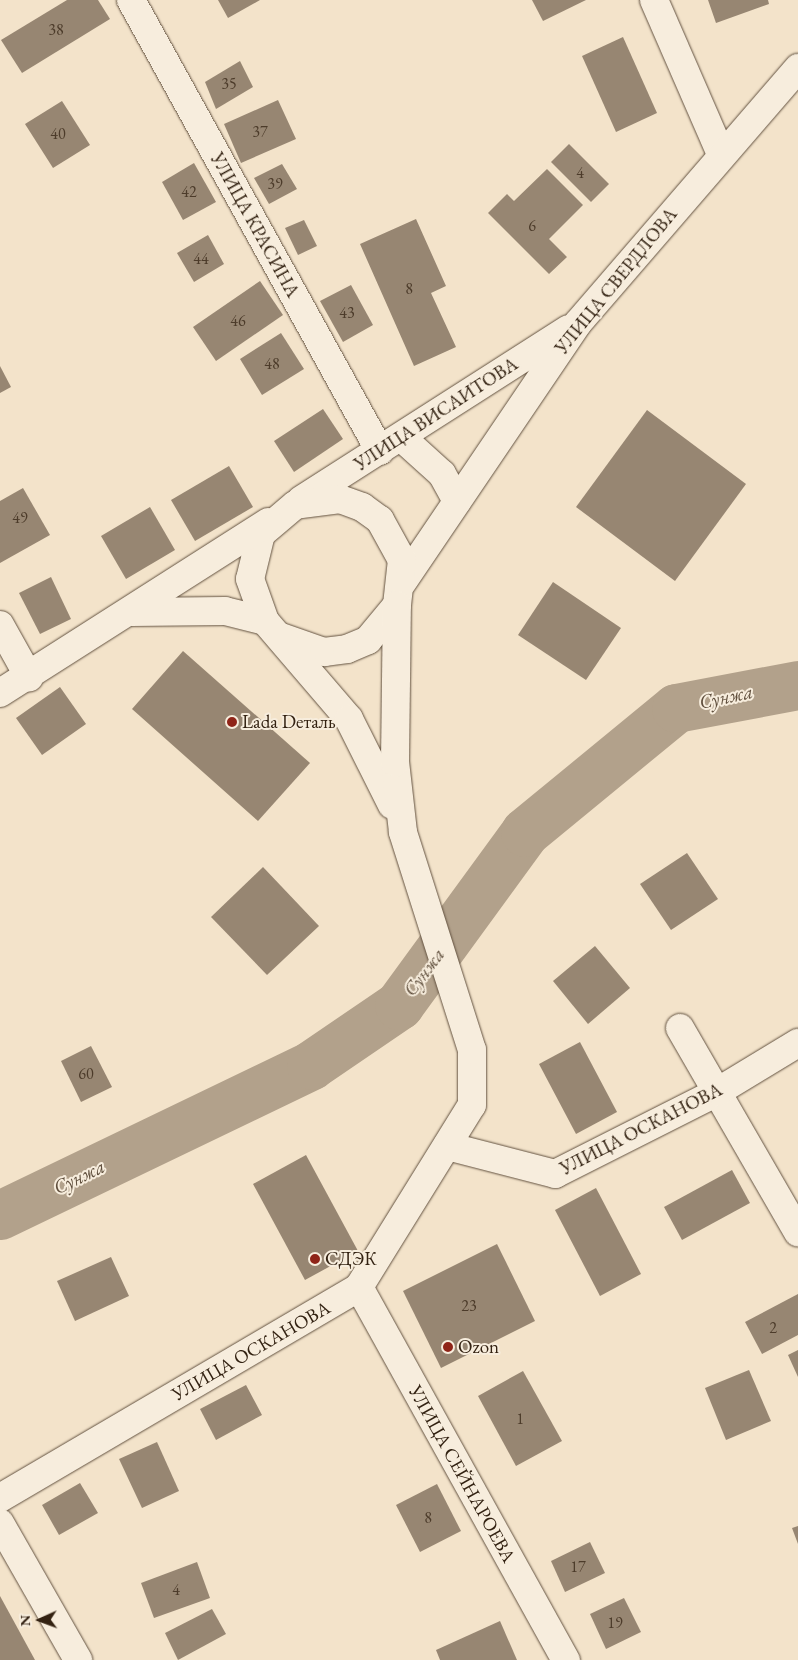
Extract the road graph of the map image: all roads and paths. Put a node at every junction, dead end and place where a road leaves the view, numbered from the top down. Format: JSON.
{"nodes":[{"id":1,"x":131,"y":0,"type":"edge"},
{"id":2,"x":654,"y":0,"type":"edge"},
{"id":3,"x":798,"y":68,"type":"edge"},
{"id":4,"x":721,"y":154,"type":"junction"},
{"id":5,"x":578,"y":323,"type":"junction"},
{"id":6,"x":390,"y":444,"type":"junction"},
{"id":7,"x":457,"y":501,"type":"junction"},
{"id":8,"x":285,"y":511,"type":"junction"},
{"id":9,"x":400,"y":594,"type":"junction"},
{"id":10,"x":128,"y":613,"type":"junction"},
{"id":11,"x":0,"y":625,"type":"edge"},
{"id":12,"x":273,"y":629,"type":"junction"},
{"id":13,"x":29,"y":677,"type":"junction"},
{"id":14,"x":0,"y":694,"type":"edge"},
{"id":15,"x":403,"y":832,"type":"junction"},
{"id":16,"x":680,"y":1028,"type":"dead end"},
{"id":17,"x":798,"y":1043,"type":"edge"},
{"id":18,"x":717,"y":1092,"type":"junction"},
{"id":19,"x":447,"y":1146,"type":"junction"},
{"id":20,"x":798,"y":1232,"type":"edge"},
{"id":21,"x":359,"y":1288,"type":"junction"},
{"id":22,"x":0,"y":1498,"type":"edge"},
{"id":23,"x":0,"y":1523,"type":"edge"},
{"id":24,"x":78,"y":1660,"type":"edge"},
{"id":25,"x":566,"y":1660,"type":"edge"}],
"edges":[{"from":1,"to":6,"type":"street","name":"УЛИЦА КРАСИНА"},
{"from":2,"to":4,"type":"street"},
{"from":3,"to":4,"type":"street","name":"УЛИЦА СВЕРДЛОВА"},
{"from":4,"to":5,"type":"street","name":"УЛИЦА СВЕРДЛОВА"},
{"from":5,"to":6,"type":"street","name":"УЛИЦА ВИСАИТОВА"},
{"from":5,"to":7,"type":"street","name":"УЛИЦА СВЕРДЛОВА"},
{"from":6,"to":7,"type":"street","name":"УЛИЦА КРАСИНА"},
{"from":6,"to":8,"type":"street","name":"УЛИЦА ВИСАИТОВА"},
{"from":7,"to":9,"type":"street","name":"УЛИЦА СВЕРДЛОВА"},
{"from":8,"to":9,"type":"street"},
{"from":8,"to":10,"type":"street","name":"УЛИЦА ВИСАИТОВА"},
{"from":8,"to":12,"type":"street"},
{"from":9,"to":12,"type":"street"},
{"from":9,"to":15,"type":"street"},
{"from":10,"to":12,"type":"street"},
{"from":10,"to":13,"type":"street","name":"УЛИЦА ВИСАИТОВА"},
{"from":11,"to":13,"type":"street"},
{"from":12,"to":15,"type":"street"},
{"from":13,"to":14,"type":"street","name":"УЛИЦА ВИСАИТОВА"},
{"from":15,"to":19,"type":"street","name":"УЛИЦА ОСКАНОВА"},
{"from":16,"to":18,"type":"street"},
{"from":17,"to":18,"type":"street","name":"УЛИЦА ОСКАНОВА"},
{"from":18,"to":19,"type":"street","name":"УЛИЦА ОСКАНОВА"},
{"from":18,"to":20,"type":"street"},
{"from":19,"to":21,"type":"street","name":"УЛИЦА ОСКАНОВА"},
{"from":21,"to":22,"type":"street","name":"УЛИЦА ОСКАНОВА"},
{"from":21,"to":25,"type":"street","name":"УЛИЦА СЕЙНАРОЕВА"},
{"from":23,"to":24,"type":"street"}]}
